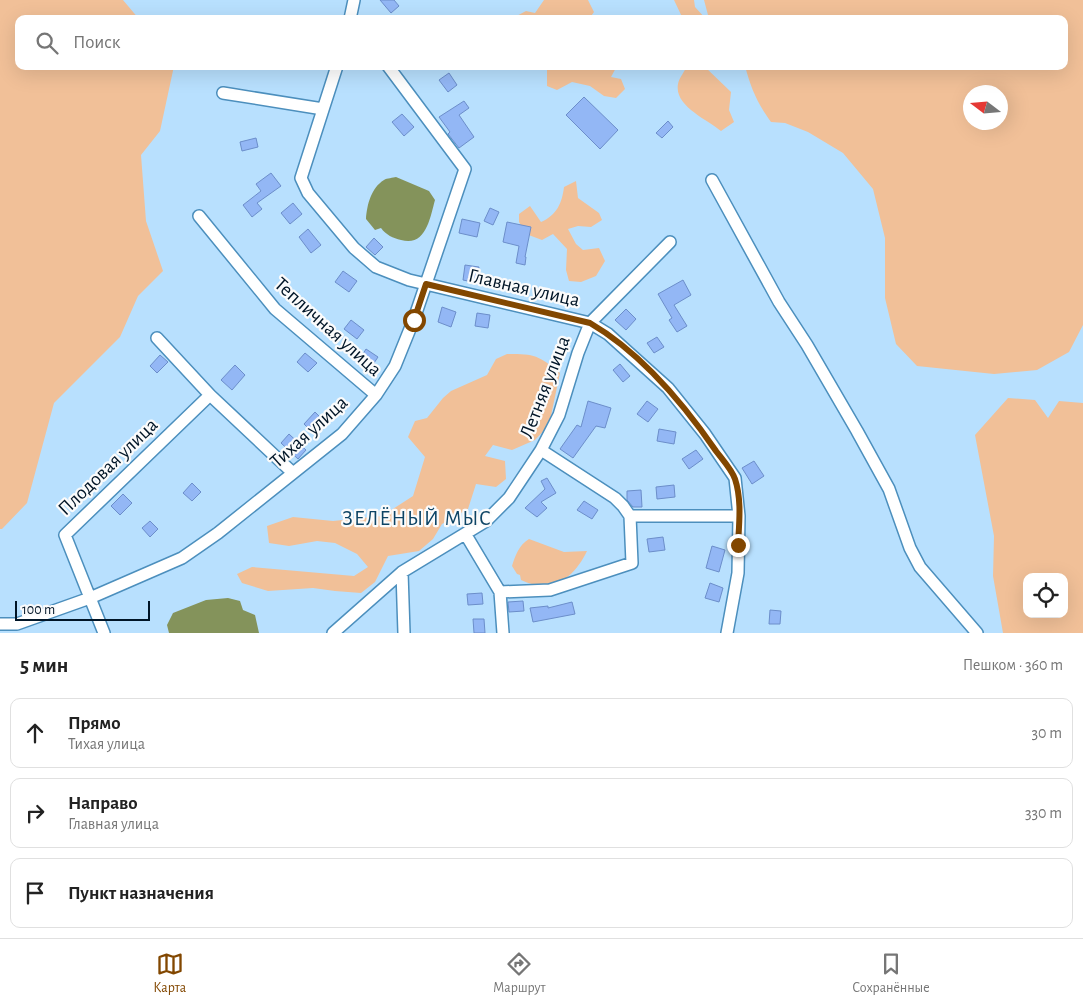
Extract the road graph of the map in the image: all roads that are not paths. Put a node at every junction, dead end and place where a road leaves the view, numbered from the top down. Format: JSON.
{"nodes":[{"id":1,"x":354,"y":0,"type":"edge"},
{"id":2,"x":351,"y":15,"type":"edge"},
{"id":3,"x":336,"y":70,"type":"edge"},
{"id":4,"x":391,"y":70,"type":"edge"},
{"id":5,"x":223,"y":93,"type":"dead end"},
{"id":6,"x":323,"y":109,"type":"junction"},
{"id":7,"x":712,"y":180,"type":"dead end"},
{"id":8,"x":199,"y":216,"type":"dead end"},
{"id":9,"x":670,"y":242,"type":"dead end"},
{"id":10,"x":426,"y":284,"type":"junction"},
{"id":11,"x":590,"y":323,"type":"junction"},
{"id":12,"x":157,"y":338,"type":"dead end"},
{"id":13,"x":210,"y":395,"type":"junction"},
{"id":14,"x":376,"y":396,"type":"junction"},
{"id":15,"x":541,"y":450,"type":"junction"},
{"id":16,"x":293,"y":473,"type":"junction"},
{"id":17,"x":630,"y":516,"type":"junction"},
{"id":18,"x":739,"y":516,"type":"junction"},
{"id":19,"x":466,"y":535,"type":"junction"},
{"id":20,"x":402,"y":572,"type":"junction"},
{"id":21,"x":500,"y":592,"type":"junction"},
{"id":22,"x":90,"y":598,"type":"junction"},
{"id":23,"x":0,"y":624,"type":"edge"},
{"id":24,"x":104,"y":633,"type":"edge"},
{"id":25,"x":333,"y":633,"type":"edge"},
{"id":26,"x":404,"y":633,"type":"edge"},
{"id":27,"x":503,"y":633,"type":"edge"},
{"id":28,"x":727,"y":633,"type":"edge"},
{"id":29,"x":977,"y":633,"type":"edge"}],
"edges":[{"from":1,"to":2,"type":"street"},
{"from":3,"to":6,"type":"street","name":"Главная улица"},
{"from":4,"to":10,"type":"street","name":"Тихая улица"},
{"from":5,"to":6,"type":"street"},
{"from":6,"to":10,"type":"street","name":"Главная улица"},
{"from":7,"to":29,"type":"street"},
{"from":8,"to":14,"type":"street","name":"Тепличная улица"},
{"from":9,"to":11,"type":"street","name":"Летняя улица"},
{"from":10,"to":11,"type":"street","name":"Главная улица"},
{"from":10,"to":14,"type":"street","name":"Тихая улица"},
{"from":11,"to":15,"type":"street","name":"Летняя улица"},
{"from":11,"to":18,"type":"street","name":"Главная улица"},
{"from":12,"to":13,"type":"street"},
{"from":13,"to":16,"type":"street"},
{"from":13,"to":22,"type":"street","name":"Плодовая улица"},
{"from":14,"to":16,"type":"street","name":"Тихая улица"},
{"from":15,"to":17,"type":"street"},
{"from":15,"to":19,"type":"street","name":"Летняя улица"},
{"from":16,"to":22,"type":"street","name":"Тихая улица"},
{"from":17,"to":18,"type":"street"},
{"from":17,"to":21,"type":"street"},
{"from":18,"to":28,"type":"street","name":"Главная улица"},
{"from":19,"to":20,"type":"street","name":"Летняя улица"},
{"from":19,"to":21,"type":"street"},
{"from":20,"to":25,"type":"street","name":"Летняя улица"},
{"from":20,"to":26,"type":"street"},
{"from":21,"to":27,"type":"street"},
{"from":22,"to":23,"type":"street","name":"Тихая улица"},
{"from":22,"to":24,"type":"street","name":"Плодовая улица"}]}
